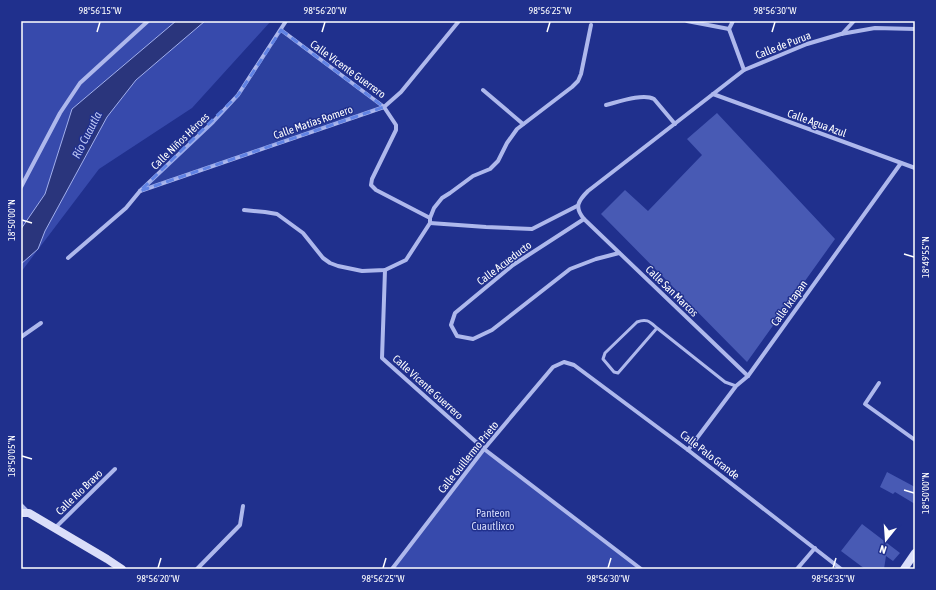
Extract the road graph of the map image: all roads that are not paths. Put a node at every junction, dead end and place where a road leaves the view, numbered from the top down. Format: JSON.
{"nodes":[{"id":1,"x":148,"y":21,"type":"edge"},
{"id":2,"x":286,"y":21,"type":"edge"},
{"id":3,"x":459,"y":21,"type":"edge"},
{"id":4,"x":687,"y":21,"type":"edge"},
{"id":5,"x":733,"y":21,"type":"edge"},
{"id":6,"x":854,"y":21,"type":"edge"},
{"id":7,"x":591,"y":25,"type":"dead end"},
{"id":8,"x":729,"y":29,"type":"junction"},
{"id":9,"x":915,"y":29,"type":"edge"},
{"id":10,"x":281,"y":30,"type":"junction"},
{"id":11,"x":841,"y":34,"type":"junction"},
{"id":12,"x":744,"y":70,"type":"junction"},
{"id":13,"x":483,"y":90,"type":"dead end"},
{"id":14,"x":713,"y":94,"type":"junction"},
{"id":15,"x":606,"y":105,"type":"dead end"},
{"id":16,"x":384,"y":107,"type":"junction"},
{"id":17,"x":523,"y":124,"type":"junction"},
{"id":18,"x":675,"y":124,"type":"junction"},
{"id":19,"x":901,"y":163,"type":"junction"},
{"id":20,"x":915,"y":168,"type":"edge"},
{"id":21,"x":21,"y":187,"type":"edge"},
{"id":22,"x":140,"y":191,"type":"junction"},
{"id":23,"x":577,"y":206,"type":"junction"},
{"id":24,"x":244,"y":210,"type":"dead end"},
{"id":25,"x":584,"y":219,"type":"junction"},
{"id":26,"x":430,"y":220,"type":"junction"},
{"id":27,"x":620,"y":253,"type":"junction"},
{"id":28,"x":68,"y":258,"type":"dead end"},
{"id":29,"x":385,"y":270,"type":"junction"},
{"id":30,"x":41,"y":323,"type":"dead end"},
{"id":31,"x":657,"y":328,"type":"junction"},
{"id":32,"x":21,"y":337,"type":"edge"},
{"id":33,"x":564,"y":362,"type":"joint"},
{"id":34,"x":748,"y":376,"type":"junction"},
{"id":35,"x":880,"y":383,"type":"dead end"},
{"id":36,"x":736,"y":386,"type":"junction"},
{"id":37,"x":915,"y":440,"type":"edge"},
{"id":38,"x":484,"y":450,"type":"junction"},
{"id":39,"x":688,"y":450,"type":"junction"},
{"id":40,"x":115,"y":469,"type":"dead end"},
{"id":41,"x":21,"y":505,"type":"edge"},
{"id":42,"x":242,"y":506,"type":"dead end"},
{"id":43,"x":25,"y":513,"type":"edge"},
{"id":44,"x":55,"y":528,"type":"junction"},
{"id":45,"x":815,"y":548,"type":"junction"},
{"id":46,"x":915,"y":553,"type":"edge"},
{"id":47,"x":122,"y":569,"type":"edge"},
{"id":48,"x":197,"y":569,"type":"edge"},
{"id":49,"x":392,"y":569,"type":"edge"},
{"id":50,"x":641,"y":569,"type":"edge"},
{"id":51,"x":797,"y":569,"type":"edge"},
{"id":52,"x":841,"y":569,"type":"edge"},
{"id":53,"x":904,"y":569,"type":"edge"}],
"edges":[{"from":1,"to":21,"type":"street"},
{"from":2,"to":10,"type":"street","name":"Calle Niños Héroes"},
{"from":3,"to":16,"type":"street","name":"Calle Matías Romero"},
{"from":4,"to":8,"type":"street"},
{"from":5,"to":8,"type":"street"},
{"from":6,"to":11,"type":"street"},
{"from":7,"to":17,"type":"street"},
{"from":8,"to":12,"type":"street"},
{"from":9,"to":11,"type":"street","name":"Calle de Purua"},
{"from":10,"to":16,"type":"street","name":"Calle Vicente Guerrero"},
{"from":10,"to":22,"type":"street","name":"Calle Niños Héroes"},
{"from":11,"to":12,"type":"street","name":"Calle de Purua"},
{"from":12,"to":14,"type":"street","name":"Calle de Purua"},
{"from":13,"to":17,"type":"street"},
{"from":14,"to":18,"type":"street"},
{"from":14,"to":19,"type":"street","name":"Calle Agua Azul"},
{"from":15,"to":18,"type":"street"},
{"from":16,"to":22,"type":"street","name":"Calle Matías Romero"},
{"from":16,"to":26,"type":"street","name":"Calle Vicente Guerrero"},
{"from":17,"to":26,"type":"street"},
{"from":18,"to":23,"type":"street"},
{"from":19,"to":20,"type":"street","name":"Calle Agua Azul"},
{"from":19,"to":34,"type":"street","name":"Calle Ixtapan"},
{"from":22,"to":28,"type":"street","name":"Calle Niños Héroes"},
{"from":23,"to":25,"type":"street"},
{"from":23,"to":26,"type":"street"},
{"from":24,"to":29,"type":"street"},
{"from":25,"to":27,"type":"street","name":"Calle San Marcos"},
{"from":25,"to":27,"type":"street","name":"Calle Acueducto"},
{"from":26,"to":29,"type":"street"},
{"from":27,"to":34,"type":"street","name":"Calle San Marcos"},
{"from":29,"to":38,"type":"street","name":"Calle Vicente Guerrero"},
{"from":30,"to":32,"type":"street"},
{"from":31,"to":31,"type":"lane"},
{"from":31,"to":36,"type":"lane"},
{"from":33,"to":38,"type":"street","name":"Calle Guillermo Prieto"},
{"from":33,"to":39,"type":"street","name":"Calle Palo Grande"},
{"from":34,"to":36,"type":"street","name":"Calle Ixtapan"},
{"from":35,"to":37,"type":"street"},
{"from":36,"to":39,"type":"street","name":"Calle Ixtapan"},
{"from":38,"to":49,"type":"street","name":"Calle Guillermo Prieto"},
{"from":38,"to":50,"type":"street","name":"Calle Vicente Guerrero"},
{"from":39,"to":45,"type":"street","name":"Calle Palo Grande"},
{"from":40,"to":44,"type":"street","name":"Calle Río Bravo"},
{"from":41,"to":43,"type":"street"},
{"from":42,"to":48,"type":"street"},
{"from":43,"to":44,"type":"street"},
{"from":44,"to":47,"type":"street"},
{"from":45,"to":51,"type":"street"},
{"from":45,"to":52,"type":"street","name":"Calle Palo Grande"},
{"from":46,"to":53,"type":"street"}]}
